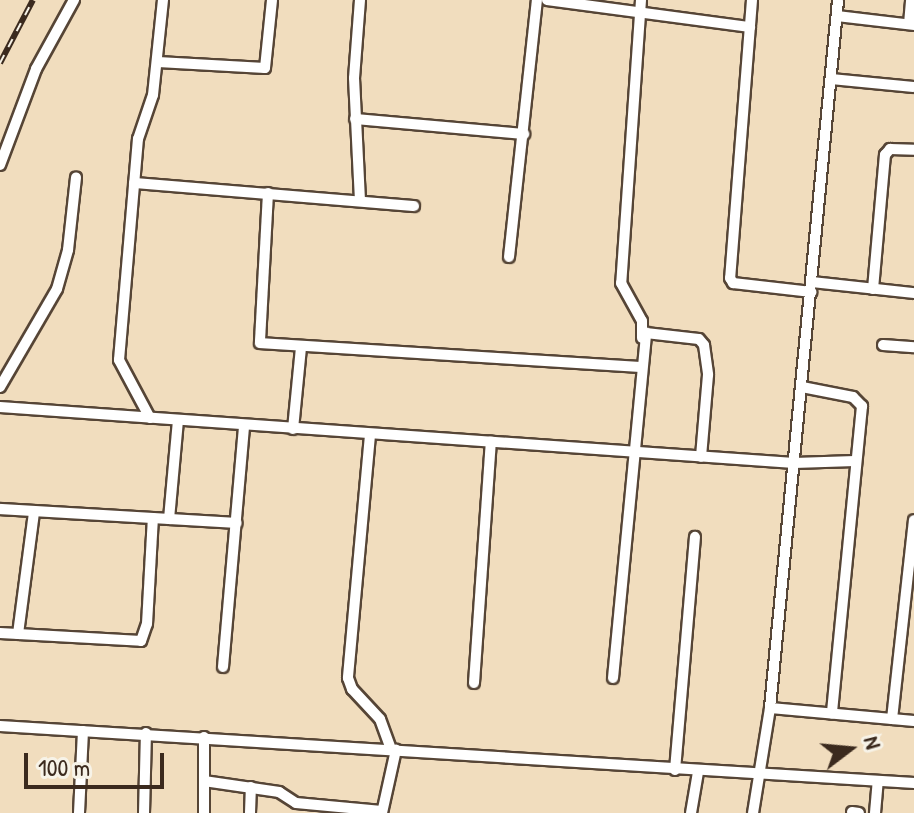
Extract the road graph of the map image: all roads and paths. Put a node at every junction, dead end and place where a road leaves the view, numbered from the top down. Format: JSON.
{"nodes":[{"id":1,"x":74,"y":0,"type":"edge"},
{"id":2,"x":163,"y":0,"type":"edge"},
{"id":3,"x":272,"y":0,"type":"edge"},
{"id":4,"x":360,"y":0,"type":"edge"},
{"id":5,"x":537,"y":0,"type":"edge"},
{"id":6,"x":547,"y":0,"type":"edge"},
{"id":7,"x":752,"y":0,"type":"edge"},
{"id":8,"x":838,"y":0,"type":"edge"},
{"id":9,"x":911,"y":0,"type":"edge"},
{"id":10,"x":641,"y":5,"type":"edge"},
{"id":11,"x":837,"y":16,"type":"junction"},
{"id":12,"x":912,"y":24,"type":"edge"},
{"id":13,"x":750,"y":27,"type":"junction"},
{"id":14,"x":158,"y":62,"type":"junction"},
{"id":15,"x":831,"y":79,"type":"junction"},
{"id":16,"x":914,"y":87,"type":"edge"},
{"id":17,"x":355,"y":119,"type":"junction"},
{"id":18,"x":524,"y":134,"type":"junction"},
{"id":19,"x":914,"y":150,"type":"edge"},
{"id":20,"x":0,"y":165,"type":"edge"},
{"id":21,"x":76,"y":177,"type":"dead end"},
{"id":22,"x":134,"y":183,"type":"junction"},
{"id":23,"x":268,"y":193,"type":"junction"},
{"id":24,"x":360,"y":201,"type":"junction"},
{"id":25,"x":414,"y":206,"type":"dead end"},
{"id":26,"x":509,"y":257,"type":"dead end"},
{"id":27,"x":811,"y":287,"type":"junction"},
{"id":28,"x":873,"y":289,"type":"junction"},
{"id":29,"x":914,"y":293,"type":"edge"},
{"id":30,"x":642,"y":338,"type":"junction"},
{"id":31,"x":883,"y":345,"type":"dead end"},
{"id":32,"x":301,"y":347,"type":"junction"},
{"id":33,"x":914,"y":347,"type":"edge"},
{"id":34,"x":639,"y":367,"type":"junction"},
{"id":35,"x":0,"y":387,"type":"edge"},
{"id":36,"x":802,"y":387,"type":"junction"},
{"id":37,"x":0,"y":407,"type":"edge"},
{"id":38,"x":150,"y":418,"type":"junction"},
{"id":39,"x":178,"y":420,"type":"junction"},
{"id":40,"x":244,"y":425,"type":"junction"},
{"id":41,"x":293,"y":429,"type":"junction"},
{"id":42,"x":370,"y":435,"type":"junction"},
{"id":43,"x":491,"y":442,"type":"junction"},
{"id":44,"x":633,"y":449,"type":"junction"},
{"id":45,"x":701,"y":457,"type":"junction"},
{"id":46,"x":855,"y":461,"type":"junction"},
{"id":47,"x":794,"y":463,"type":"junction"},
{"id":48,"x":0,"y":509,"type":"edge"},
{"id":49,"x":34,"y":512,"type":"junction"},
{"id":50,"x":153,"y":518,"type":"junction"},
{"id":51,"x":169,"y":519,"type":"junction"},
{"id":52,"x":914,"y":520,"type":"edge"},
{"id":53,"x":237,"y":523,"type":"junction"},
{"id":54,"x":695,"y":537,"type":"dead end"},
{"id":55,"x":0,"y":633,"type":"edge"},
{"id":56,"x":18,"y":634,"type":"junction"},
{"id":57,"x":223,"y":667,"type":"dead end"},
{"id":58,"x":613,"y":678,"type":"dead end"},
{"id":59,"x":474,"y":683,"type":"dead end"},
{"id":60,"x":770,"y":708,"type":"junction"},
{"id":61,"x":832,"y":714,"type":"junction"},
{"id":62,"x":892,"y":719,"type":"junction"},
{"id":63,"x":914,"y":721,"type":"edge"},
{"id":64,"x":0,"y":726,"type":"edge"},
{"id":65,"x":83,"y":731,"type":"junction"},
{"id":66,"x":146,"y":733,"type":"junction"},
{"id":67,"x":204,"y":737,"type":"junction"},
{"id":68,"x":394,"y":750,"type":"junction"},
{"id":69,"x":675,"y":770,"type":"junction"},
{"id":70,"x":698,"y":772,"type":"junction"},
{"id":71,"x":760,"y":777,"type":"junction"},
{"id":72,"x":204,"y":781,"type":"junction"},
{"id":73,"x":878,"y":781,"type":"junction"},
{"id":74,"x":914,"y":783,"type":"edge"},
{"id":75,"x":251,"y":787,"type":"junction"},
{"id":76,"x":382,"y":812,"type":"edge"},
{"id":77,"x":852,"y":812,"type":"edge"},
{"id":78,"x":79,"y":813,"type":"edge"},
{"id":79,"x":144,"y":813,"type":"edge"},
{"id":80,"x":204,"y":813,"type":"edge"},
{"id":81,"x":250,"y":813,"type":"edge"},
{"id":82,"x":691,"y":813,"type":"edge"},
{"id":83,"x":753,"y":813,"type":"edge"},
{"id":84,"x":859,"y":813,"type":"edge"},
{"id":85,"x":875,"y":813,"type":"edge"}],
"edges":[{"from":1,"to":20,"type":"street"},
{"from":2,"to":14,"type":"street"},
{"from":3,"to":14,"type":"street"},
{"from":4,"to":17,"type":"street"},
{"from":5,"to":18,"type":"street"},
{"from":6,"to":10,"type":"street"},
{"from":7,"to":13,"type":"street"},
{"from":8,"to":11,"type":"street"},
{"from":9,"to":12,"type":"street"},
{"from":10,"to":13,"type":"street"},
{"from":10,"to":30,"type":"street"},
{"from":11,"to":12,"type":"street"},
{"from":11,"to":15,"type":"street"},
{"from":13,"to":27,"type":"street"},
{"from":14,"to":22,"type":"street"},
{"from":15,"to":16,"type":"street"},
{"from":15,"to":27,"type":"street"},
{"from":17,"to":18,"type":"street"},
{"from":17,"to":24,"type":"street"},
{"from":18,"to":26,"type":"street"},
{"from":19,"to":28,"type":"street"},
{"from":21,"to":35,"type":"street"},
{"from":22,"to":23,"type":"street"},
{"from":22,"to":38,"type":"street"},
{"from":23,"to":24,"type":"street"},
{"from":23,"to":32,"type":"street"},
{"from":24,"to":25,"type":"street"},
{"from":27,"to":28,"type":"street"},
{"from":27,"to":36,"type":"street"},
{"from":28,"to":29,"type":"street"},
{"from":30,"to":34,"type":"street"},
{"from":30,"to":45,"type":"street"},
{"from":31,"to":33,"type":"street"},
{"from":32,"to":34,"type":"street"},
{"from":32,"to":41,"type":"street"},
{"from":34,"to":44,"type":"street"},
{"from":36,"to":46,"type":"street"},
{"from":36,"to":47,"type":"street"},
{"from":37,"to":38,"type":"street"},
{"from":38,"to":39,"type":"street"},
{"from":39,"to":40,"type":"street"},
{"from":39,"to":51,"type":"street"},
{"from":40,"to":41,"type":"street"},
{"from":40,"to":53,"type":"street"},
{"from":41,"to":42,"type":"street"},
{"from":42,"to":43,"type":"street"},
{"from":42,"to":68,"type":"street"},
{"from":43,"to":44,"type":"street"},
{"from":43,"to":59,"type":"street"},
{"from":44,"to":45,"type":"street"},
{"from":44,"to":58,"type":"street"},
{"from":45,"to":47,"type":"street"},
{"from":46,"to":47,"type":"street"},
{"from":46,"to":61,"type":"street"},
{"from":47,"to":60,"type":"street"},
{"from":48,"to":49,"type":"street"},
{"from":49,"to":50,"type":"street"},
{"from":49,"to":56,"type":"street"},
{"from":50,"to":51,"type":"street"},
{"from":50,"to":56,"type":"street"},
{"from":51,"to":53,"type":"street"},
{"from":52,"to":62,"type":"street"},
{"from":53,"to":57,"type":"street"},
{"from":54,"to":69,"type":"street"},
{"from":55,"to":56,"type":"street"},
{"from":60,"to":61,"type":"street"},
{"from":60,"to":71,"type":"street"},
{"from":61,"to":62,"type":"street"},
{"from":62,"to":63,"type":"street"},
{"from":64,"to":65,"type":"street"},
{"from":65,"to":66,"type":"street"},
{"from":65,"to":78,"type":"street"},
{"from":66,"to":67,"type":"street"},
{"from":66,"to":79,"type":"street"},
{"from":67,"to":68,"type":"street"},
{"from":67,"to":72,"type":"street"},
{"from":68,"to":69,"type":"street"},
{"from":68,"to":76,"type":"street"},
{"from":69,"to":70,"type":"street"},
{"from":70,"to":71,"type":"street"},
{"from":70,"to":82,"type":"street"},
{"from":71,"to":73,"type":"street"},
{"from":71,"to":83,"type":"street"},
{"from":72,"to":75,"type":"street"},
{"from":72,"to":80,"type":"street"},
{"from":73,"to":74,"type":"street"},
{"from":73,"to":85,"type":"street"},
{"from":75,"to":76,"type":"street"},
{"from":75,"to":81,"type":"street"},
{"from":77,"to":84,"type":"street"}]}
